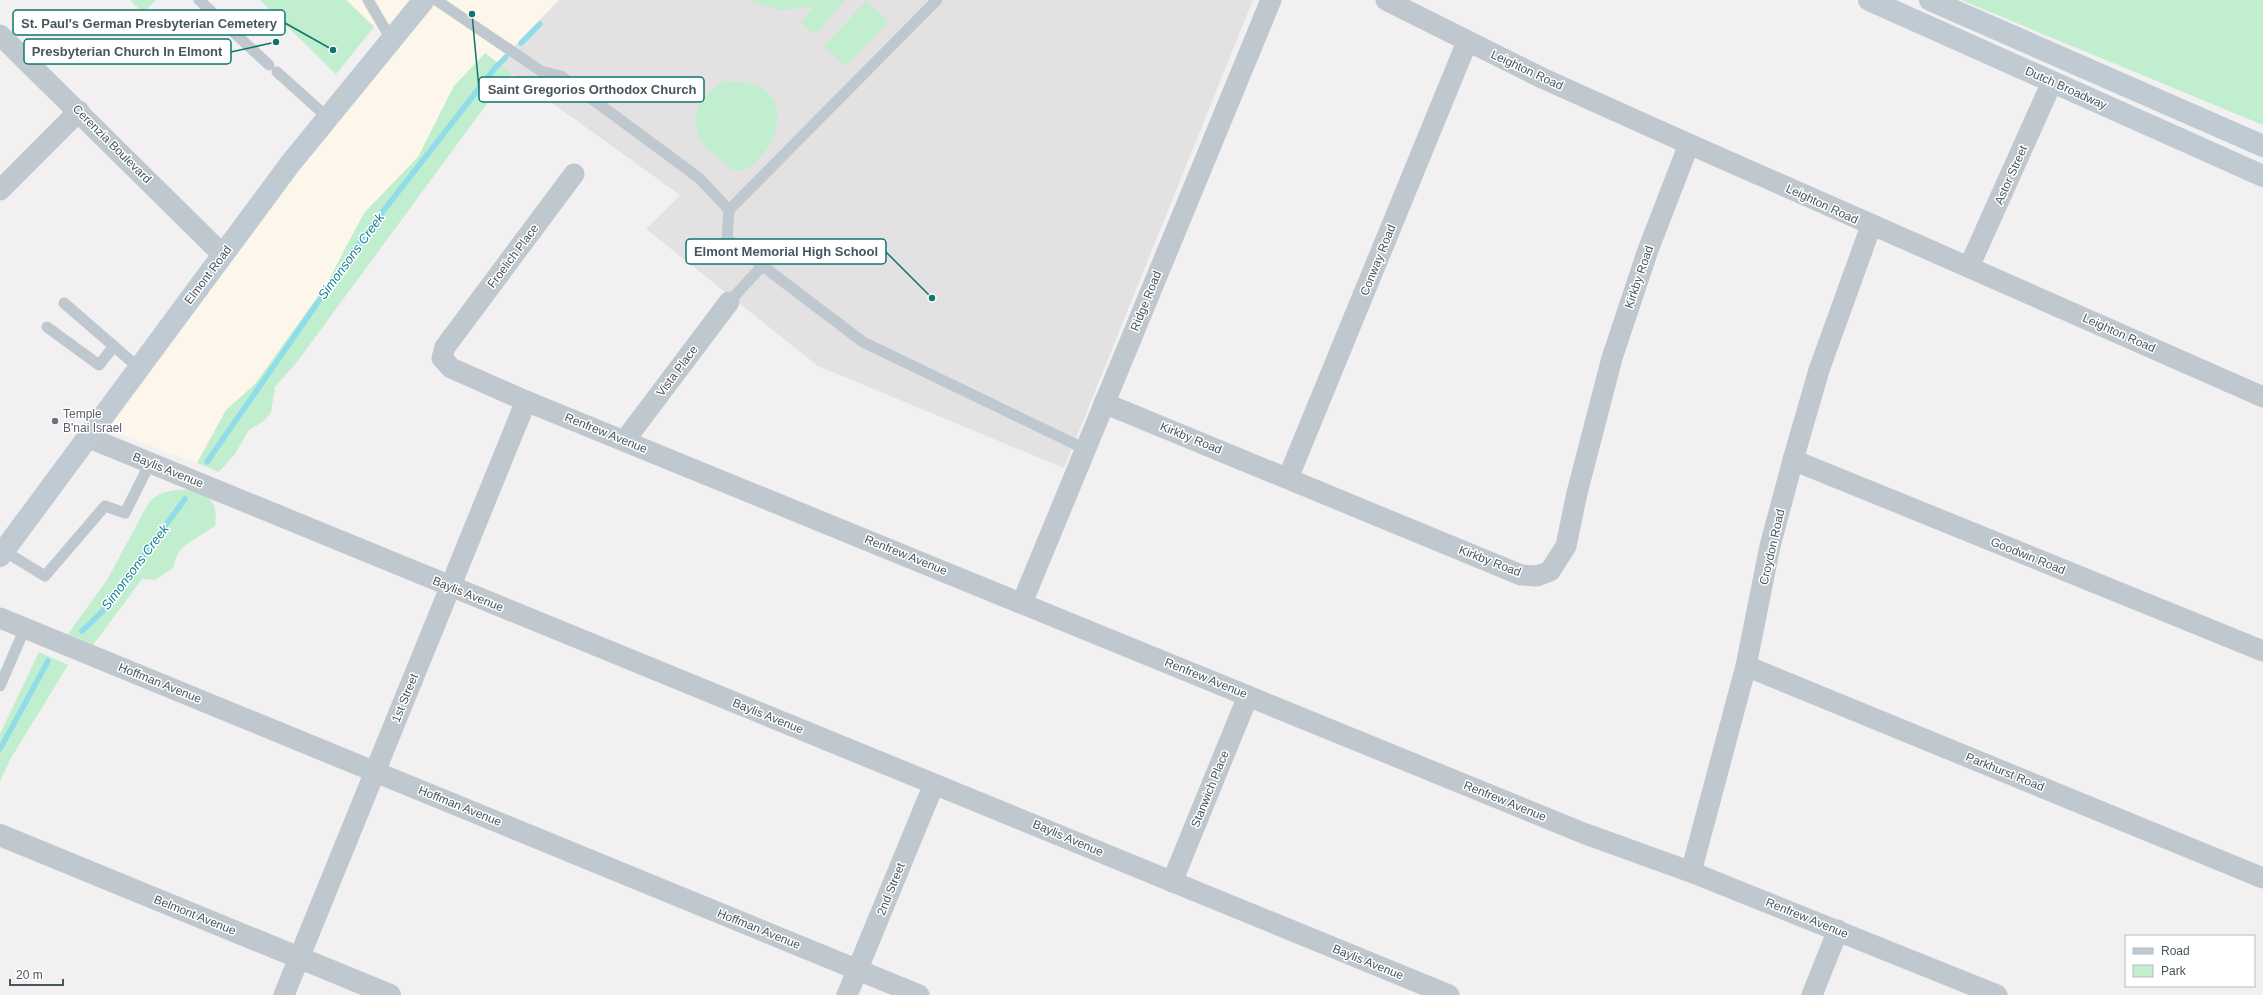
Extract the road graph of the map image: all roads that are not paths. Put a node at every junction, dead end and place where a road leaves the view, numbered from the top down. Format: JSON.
{"nodes":[{"id":1,"x":199,"y":0,"type":"edge"},
{"id":2,"x":368,"y":0,"type":"edge"},
{"id":3,"x":424,"y":0,"type":"edge"},
{"id":4,"x":436,"y":0,"type":"edge"},
{"id":5,"x":937,"y":0,"type":"edge"},
{"id":6,"x":1271,"y":0,"type":"edge"},
{"id":7,"x":1386,"y":0,"type":"edge"},
{"id":8,"x":1869,"y":0,"type":"edge"},
{"id":9,"x":1930,"y":0,"type":"edge"},
{"id":10,"x":0,"y":35,"type":"edge"},
{"id":11,"x":391,"y":38,"type":"junction"},
{"id":12,"x":1467,"y":42,"type":"junction"},
{"id":13,"x":2063,"y":58,"type":"junction"},
{"id":14,"x":2052,"y":82,"type":"junction"},
{"id":15,"x":78,"y":111,"type":"junction"},
{"id":16,"x":327,"y":117,"type":"junction"},
{"id":17,"x":1688,"y":144,"type":"junction"},
{"id":18,"x":2263,"y":146,"type":"edge"},
{"id":19,"x":574,"y":174,"type":"dead end"},
{"id":20,"x":2263,"y":176,"type":"edge"},
{"id":21,"x":0,"y":190,"type":"edge"},
{"id":22,"x":729,"y":210,"type":"junction"},
{"id":23,"x":1871,"y":226,"type":"junction"},
{"id":24,"x":223,"y":255,"type":"junction"},
{"id":25,"x":763,"y":265,"type":"junction"},
{"id":26,"x":1970,"y":267,"type":"junction"},
{"id":27,"x":729,"y":302,"type":"joint"},
{"id":28,"x":64,"y":303,"type":"dead end"},
{"id":29,"x":47,"y":327,"type":"dead end"},
{"id":30,"x":452,"y":338,"type":"joint"},
{"id":31,"x":114,"y":346,"type":"junction"},
{"id":32,"x":139,"y":368,"type":"junction"},
{"id":33,"x":2263,"y":397,"type":"edge"},
{"id":34,"x":526,"y":402,"type":"junction"},
{"id":35,"x":1104,"y":403,"type":"junction"},
{"id":36,"x":87,"y":437,"type":"junction"},
{"id":37,"x":625,"y":440,"type":"junction"},
{"id":38,"x":1085,"y":449,"type":"junction"},
{"id":39,"x":1794,"y":460,"type":"junction"},
{"id":40,"x":150,"y":463,"type":"junction"},
{"id":41,"x":1288,"y":478,"type":"junction"},
{"id":42,"x":2,"y":553,"type":"edge"},
{"id":43,"x":451,"y":587,"type":"junction"},
{"id":44,"x":1022,"y":603,"type":"junction"},
{"id":45,"x":0,"y":618,"type":"edge"},
{"id":46,"x":25,"y":628,"type":"junction"},
{"id":47,"x":2263,"y":651,"type":"edge"},
{"id":48,"x":1746,"y":666,"type":"junction"},
{"id":49,"x":0,"y":686,"type":"edge"},
{"id":50,"x":1248,"y":696,"type":"junction"},
{"id":51,"x":375,"y":772,"type":"junction"},
{"id":52,"x":934,"y":784,"type":"junction"},
{"id":53,"x":0,"y":835,"type":"edge"},
{"id":54,"x":1691,"y":872,"type":"junction"},
{"id":55,"x":2263,"y":878,"type":"edge"},
{"id":56,"x":1172,"y":882,"type":"junction"},
{"id":57,"x":1838,"y":930,"type":"junction"},
{"id":58,"x":299,"y":958,"type":"junction"},
{"id":59,"x":858,"y":970,"type":"junction"},
{"id":60,"x":1413,"y":988,"type":"edge"},
{"id":61,"x":284,"y":995,"type":"edge"},
{"id":62,"x":390,"y":995,"type":"edge"},
{"id":63,"x":847,"y":995,"type":"edge"},
{"id":64,"x":919,"y":995,"type":"edge"},
{"id":65,"x":1449,"y":995,"type":"edge"},
{"id":66,"x":1812,"y":995,"type":"edge"},
{"id":67,"x":1997,"y":995,"type":"edge"}],
"edges":[{"from":1,"to":16,"type":"lane"},
{"from":2,"to":11,"type":"lane"},
{"from":3,"to":11,"type":"main road","name":"Elmont Road"},
{"from":4,"to":22,"type":"lane"},
{"from":5,"to":22,"type":"lane"},
{"from":6,"to":35,"type":"street","name":"Ridge Road"},
{"from":7,"to":12,"type":"street","name":"Leighton Road"},
{"from":8,"to":14,"type":"main road","name":"Dutch Broadway"},
{"from":9,"to":13,"type":"main road"},
{"from":10,"to":15,"type":"street","name":"Cerenzia Boulevard"},
{"from":11,"to":16,"type":"main road","name":"Elmont Road"},
{"from":12,"to":17,"type":"street","name":"Leighton Road"},
{"from":12,"to":41,"type":"street","name":"Conway Road"},
{"from":13,"to":14,"type":"main road"},
{"from":13,"to":18,"type":"main road"},
{"from":14,"to":20,"type":"main road","name":"Dutch Broadway"},
{"from":14,"to":26,"type":"street","name":"Astor Street"},
{"from":15,"to":21,"type":"street"},
{"from":15,"to":24,"type":"street","name":"Cerenzia Boulevard"},
{"from":16,"to":24,"type":"main road","name":"Elmont Road"},
{"from":17,"to":23,"type":"street","name":"Leighton Road"},
{"from":17,"to":41,"type":"street","name":"Kirkby Road"},
{"from":19,"to":30,"type":"street","name":"Froelich Place"},
{"from":22,"to":25,"type":"lane"},
{"from":23,"to":26,"type":"street","name":"Leighton Road"},
{"from":23,"to":39,"type":"street","name":"Croydon Road"},
{"from":24,"to":32,"type":"main road","name":"Elmont Road"},
{"from":25,"to":27,"type":"lane"},
{"from":25,"to":38,"type":"lane"},
{"from":26,"to":33,"type":"street","name":"Leighton Road"},
{"from":27,"to":37,"type":"street","name":"Vista Place"},
{"from":28,"to":31,"type":"lane"},
{"from":29,"to":31,"type":"lane"},
{"from":30,"to":34,"type":"street","name":"Renfrew Avenue"},
{"from":31,"to":32,"type":"lane"},
{"from":32,"to":36,"type":"main road","name":"Elmont Road"},
{"from":34,"to":37,"type":"street","name":"Renfrew Avenue"},
{"from":34,"to":43,"type":"street","name":"1st Street"},
{"from":35,"to":38,"type":"street","name":"Ridge Road"},
{"from":35,"to":41,"type":"street","name":"Kirkby Road"},
{"from":36,"to":40,"type":"street","name":"Baylis Avenue"},
{"from":36,"to":42,"type":"main road","name":"Elmont Road"},
{"from":37,"to":44,"type":"street","name":"Renfrew Avenue"},
{"from":38,"to":44,"type":"street","name":"Ridge Road"},
{"from":39,"to":47,"type":"street","name":"Goodwin Road"},
{"from":39,"to":48,"type":"street","name":"Croydon Road"},
{"from":40,"to":42,"type":"lane"},
{"from":40,"to":43,"type":"street","name":"Baylis Avenue"},
{"from":43,"to":51,"type":"street","name":"1st Street"},
{"from":43,"to":52,"type":"street","name":"Baylis Avenue"},
{"from":44,"to":50,"type":"street","name":"Renfrew Avenue"},
{"from":45,"to":46,"type":"street","name":"Hoffman Avenue"},
{"from":46,"to":49,"type":"lane"},
{"from":46,"to":51,"type":"street","name":"Hoffman Avenue"},
{"from":48,"to":54,"type":"street","name":"Croydon Road"},
{"from":48,"to":55,"type":"street","name":"Parkhurst Road"},
{"from":50,"to":54,"type":"street","name":"Renfrew Avenue"},
{"from":50,"to":56,"type":"street","name":"Stanwich Place"},
{"from":51,"to":58,"type":"street","name":"1st Street"},
{"from":51,"to":59,"type":"street","name":"Hoffman Avenue"},
{"from":52,"to":56,"type":"street","name":"Baylis Avenue"},
{"from":52,"to":59,"type":"street","name":"2nd Street"},
{"from":53,"to":58,"type":"street","name":"Belmont Avenue"},
{"from":54,"to":57,"type":"street","name":"Renfrew Avenue"},
{"from":56,"to":60,"type":"street","name":"Baylis Avenue"},
{"from":57,"to":66,"type":"street"},
{"from":57,"to":67,"type":"street","name":"Renfrew Avenue"},
{"from":58,"to":61,"type":"street","name":"1st Street"},
{"from":58,"to":62,"type":"street","name":"Belmont Avenue"},
{"from":59,"to":63,"type":"street","name":"2nd Street"},
{"from":59,"to":64,"type":"street","name":"Hoffman Avenue"},
{"from":60,"to":65,"type":"street","name":"Baylis Avenue"}]}
